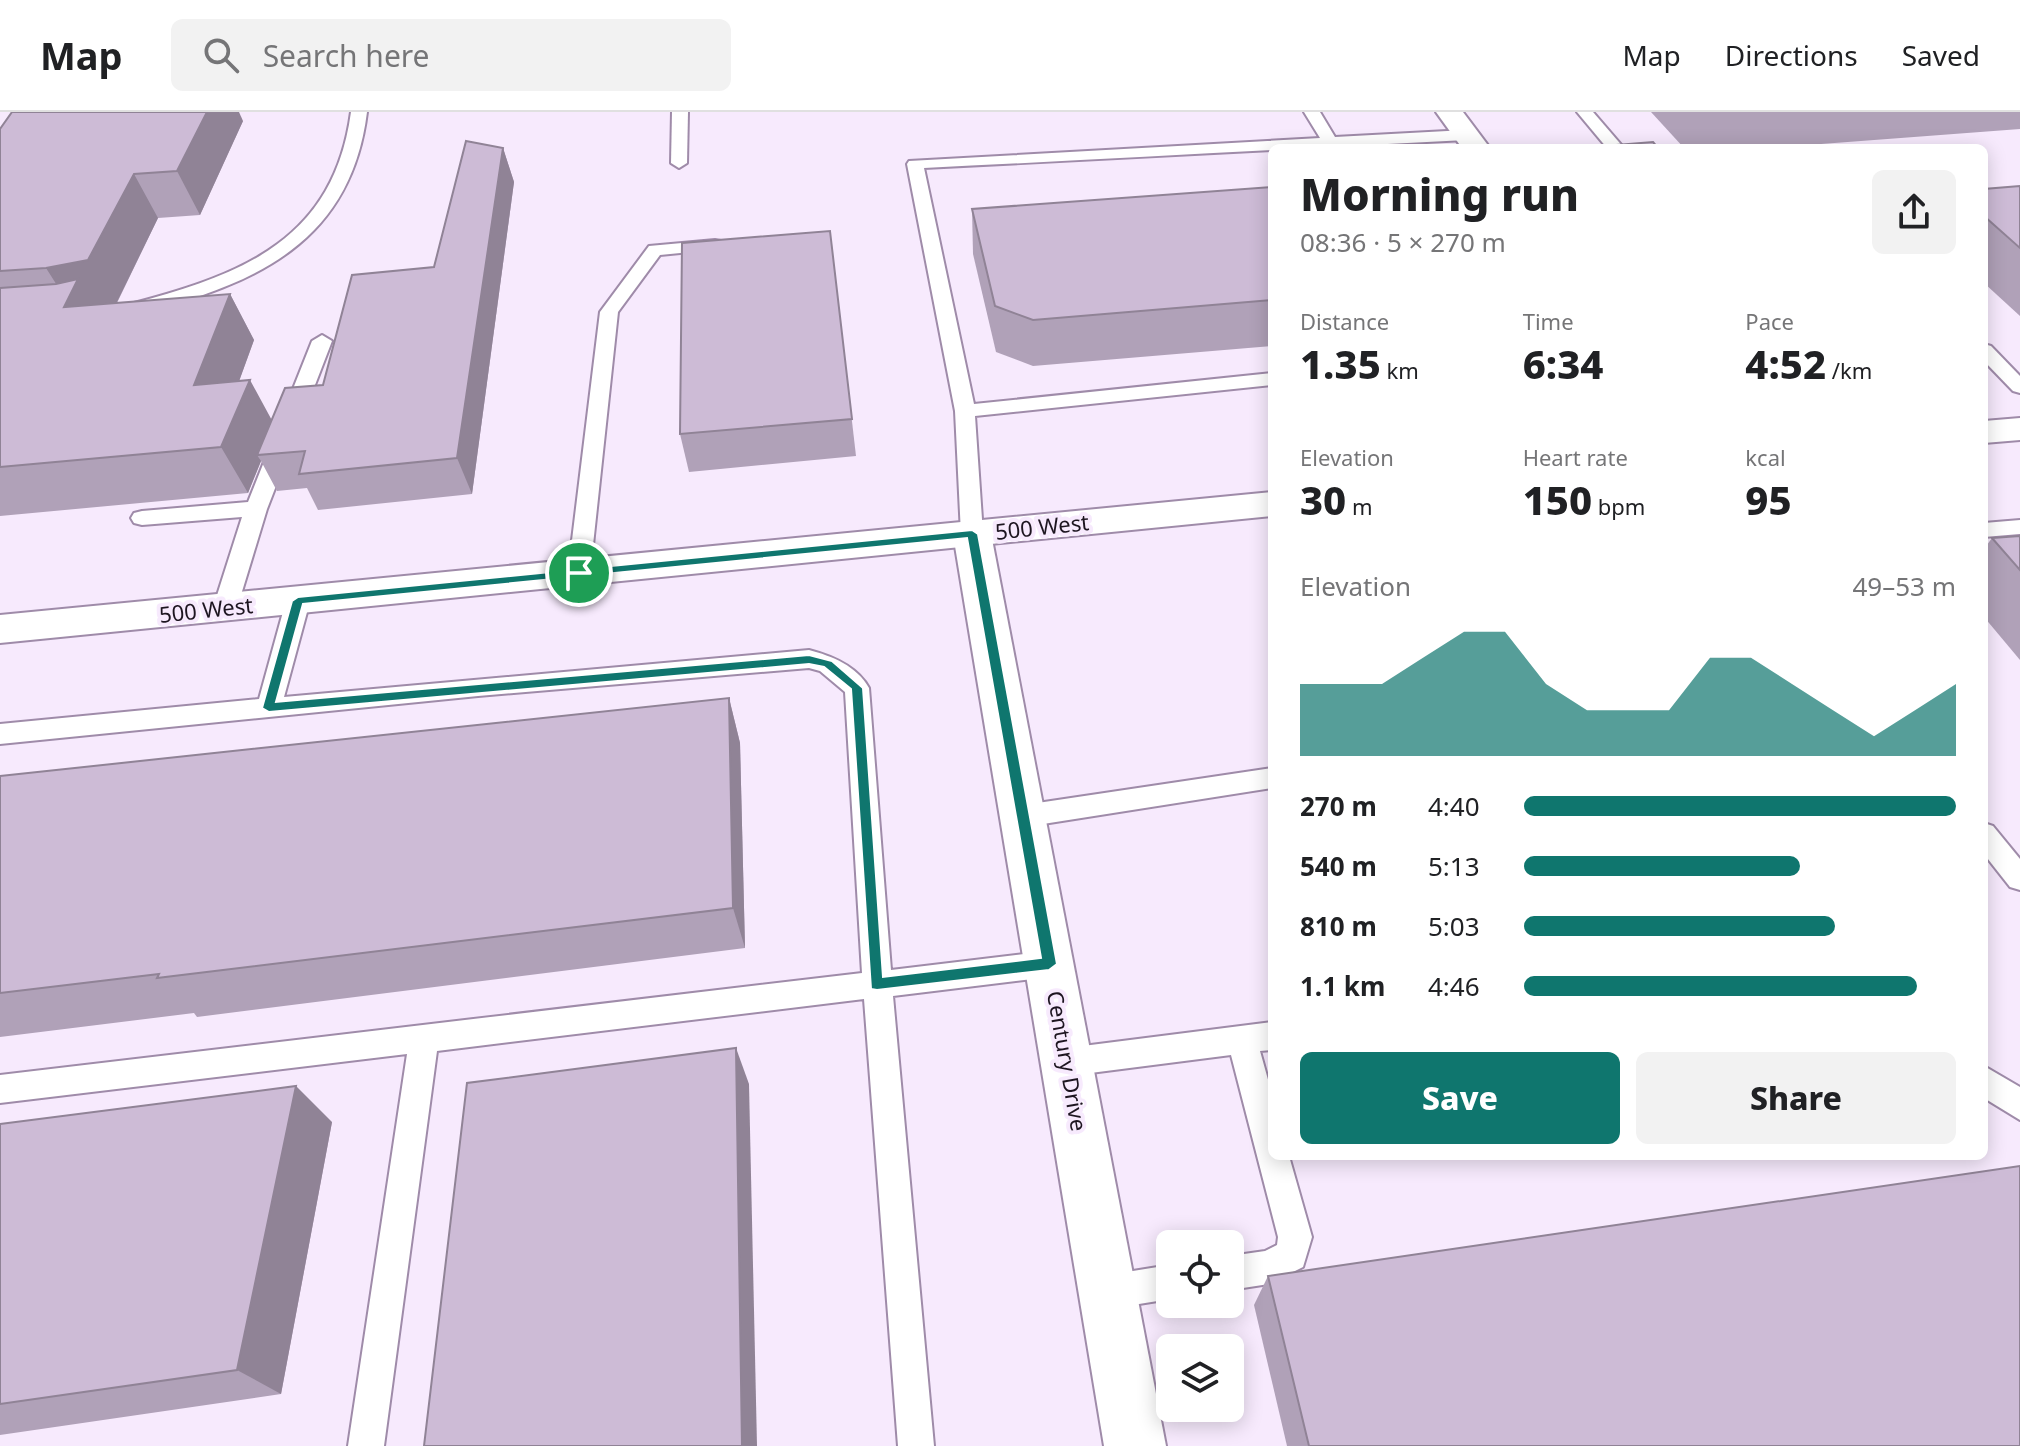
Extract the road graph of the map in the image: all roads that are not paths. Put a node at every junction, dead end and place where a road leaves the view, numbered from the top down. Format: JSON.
{"nodes":[{"id":1,"x":359,"y":112,"type":"edge"},
{"id":2,"x":680,"y":112,"type":"edge"},
{"id":3,"x":1312,"y":112,"type":"edge"},
{"id":4,"x":1449,"y":112,"type":"edge"},
{"id":5,"x":1585,"y":112,"type":"edge"},
{"id":6,"x":1471,"y":141,"type":"edge"},
{"id":7,"x":1332,"y":144,"type":"edge"},
{"id":8,"x":1388,"y":144,"type":"edge"},
{"id":9,"x":1613,"y":144,"type":"edge"},
{"id":10,"x":1268,"y":149,"type":"edge"},
{"id":11,"x":679,"y":163,"type":"dead end"},
{"id":12,"x":734,"y":244,"type":"edge"},
{"id":13,"x":128,"y":310,"type":"edge"},
{"id":14,"x":322,"y":341,"type":"dead end"},
{"id":15,"x":1988,"y":354,"type":"edge"},
{"id":16,"x":1268,"y":379,"type":"edge"},
{"id":17,"x":2020,"y":387,"type":"edge"},
{"id":18,"x":965,"y":411,"type":"junction"},
{"id":19,"x":2020,"y":429,"type":"edge"},
{"id":20,"x":1988,"y":432,"type":"edge"},
{"id":21,"x":1268,"y":504,"type":"edge"},
{"id":22,"x":256,"y":509,"type":"junction"},
{"id":23,"x":142,"y":518,"type":"dead end"},
{"id":24,"x":2020,"y":527,"type":"edge"},
{"id":25,"x":1988,"y":530,"type":"edge"},
{"id":26,"x":972,"y":534,"type":"junction"},
{"id":27,"x":579,"y":573,"type":"junction"},
{"id":28,"x":298,"y":601,"type":"junction"},
{"id":29,"x":225,"y":608,"type":"junction"},
{"id":30,"x":0,"y":629,"type":"edge"},
{"id":31,"x":269,"y":708,"type":"junction"},
{"id":32,"x":0,"y":734,"type":"edge"},
{"id":33,"x":1268,"y":779,"type":"edge"},
{"id":34,"x":1024,"y":816,"type":"junction"},
{"id":35,"x":1988,"y":839,"type":"edge"},
{"id":36,"x":2020,"y":879,"type":"edge"},
{"id":37,"x":1049,"y":964,"type":"junction"},
{"id":38,"x":877,"y":984,"type":"junction"},
{"id":39,"x":424,"y":1038,"type":"junction"},
{"id":40,"x":1257,"y":1038,"type":"edge"},
{"id":41,"x":1067,"y":1062,"type":"junction"},
{"id":42,"x":1988,"y":1083,"type":"edge"},
{"id":43,"x":0,"y":1089,"type":"edge"},
{"id":44,"x":2020,"y":1105,"type":"edge"},
{"id":45,"x":1268,"y":1118,"type":"edge"},
{"id":46,"x":1275,"y":1160,"type":"edge"},
{"id":47,"x":1244,"y":1271,"type":"edge"},
{"id":48,"x":1156,"y":1284,"type":"edge"},
{"id":49,"x":1108,"y":1292,"type":"junction"},
{"id":50,"x":366,"y":1446,"type":"edge"},
{"id":51,"x":916,"y":1446,"type":"edge"},
{"id":52,"x":1135,"y":1446,"type":"edge"}],
"edges":[{"from":1,"to":13,"type":"lane"},
{"from":2,"to":11,"type":"lane"},
{"from":3,"to":7,"type":"lane"},
{"from":4,"to":6,"type":"main road"},
{"from":5,"to":9,"type":"lane"},
{"from":6,"to":8,"type":"lane"},
{"from":10,"to":18,"type":"lane"},
{"from":12,"to":27,"type":"lane"},
{"from":14,"to":22,"type":"lane"},
{"from":15,"to":17,"type":"lane"},
{"from":16,"to":18,"type":"lane"},
{"from":18,"to":26,"type":"lane"},
{"from":19,"to":20,"type":"main road"},
{"from":21,"to":26,"type":"main road","name":"500 West"},
{"from":22,"to":23,"type":"lane"},
{"from":22,"to":29,"type":"lane"},
{"from":24,"to":25,"type":"lane"},
{"from":26,"to":27,"type":"main road","name":"500 West"},
{"from":26,"to":34,"type":"main road","name":"Century Drive"},
{"from":27,"to":28,"type":"main road","name":"500 West"},
{"from":28,"to":29,"type":"main road","name":"500 West"},
{"from":28,"to":31,"type":"lane"},
{"from":29,"to":30,"type":"main road","name":"500 West"},
{"from":31,"to":32,"type":"lane"},
{"from":31,"to":38,"type":"lane"},
{"from":33,"to":34,"type":"lane"},
{"from":34,"to":37,"type":"main road","name":"Century Drive"},
{"from":35,"to":36,"type":"lane"},
{"from":37,"to":38,"type":"lane"},
{"from":37,"to":41,"type":"main road","name":"Century Drive"},
{"from":38,"to":39,"type":"lane"},
{"from":38,"to":51,"type":"lane"},
{"from":39,"to":43,"type":"lane"},
{"from":39,"to":50,"type":"lane"},
{"from":40,"to":41,"type":"lane"},
{"from":40,"to":45,"type":"lane"},
{"from":41,"to":49,"type":"main road","name":"Century Drive"},
{"from":42,"to":44,"type":"lane"},
{"from":46,"to":47,"type":"lane"},
{"from":48,"to":49,"type":"lane"},
{"from":49,"to":52,"type":"main road","name":"Century Drive"}]}
